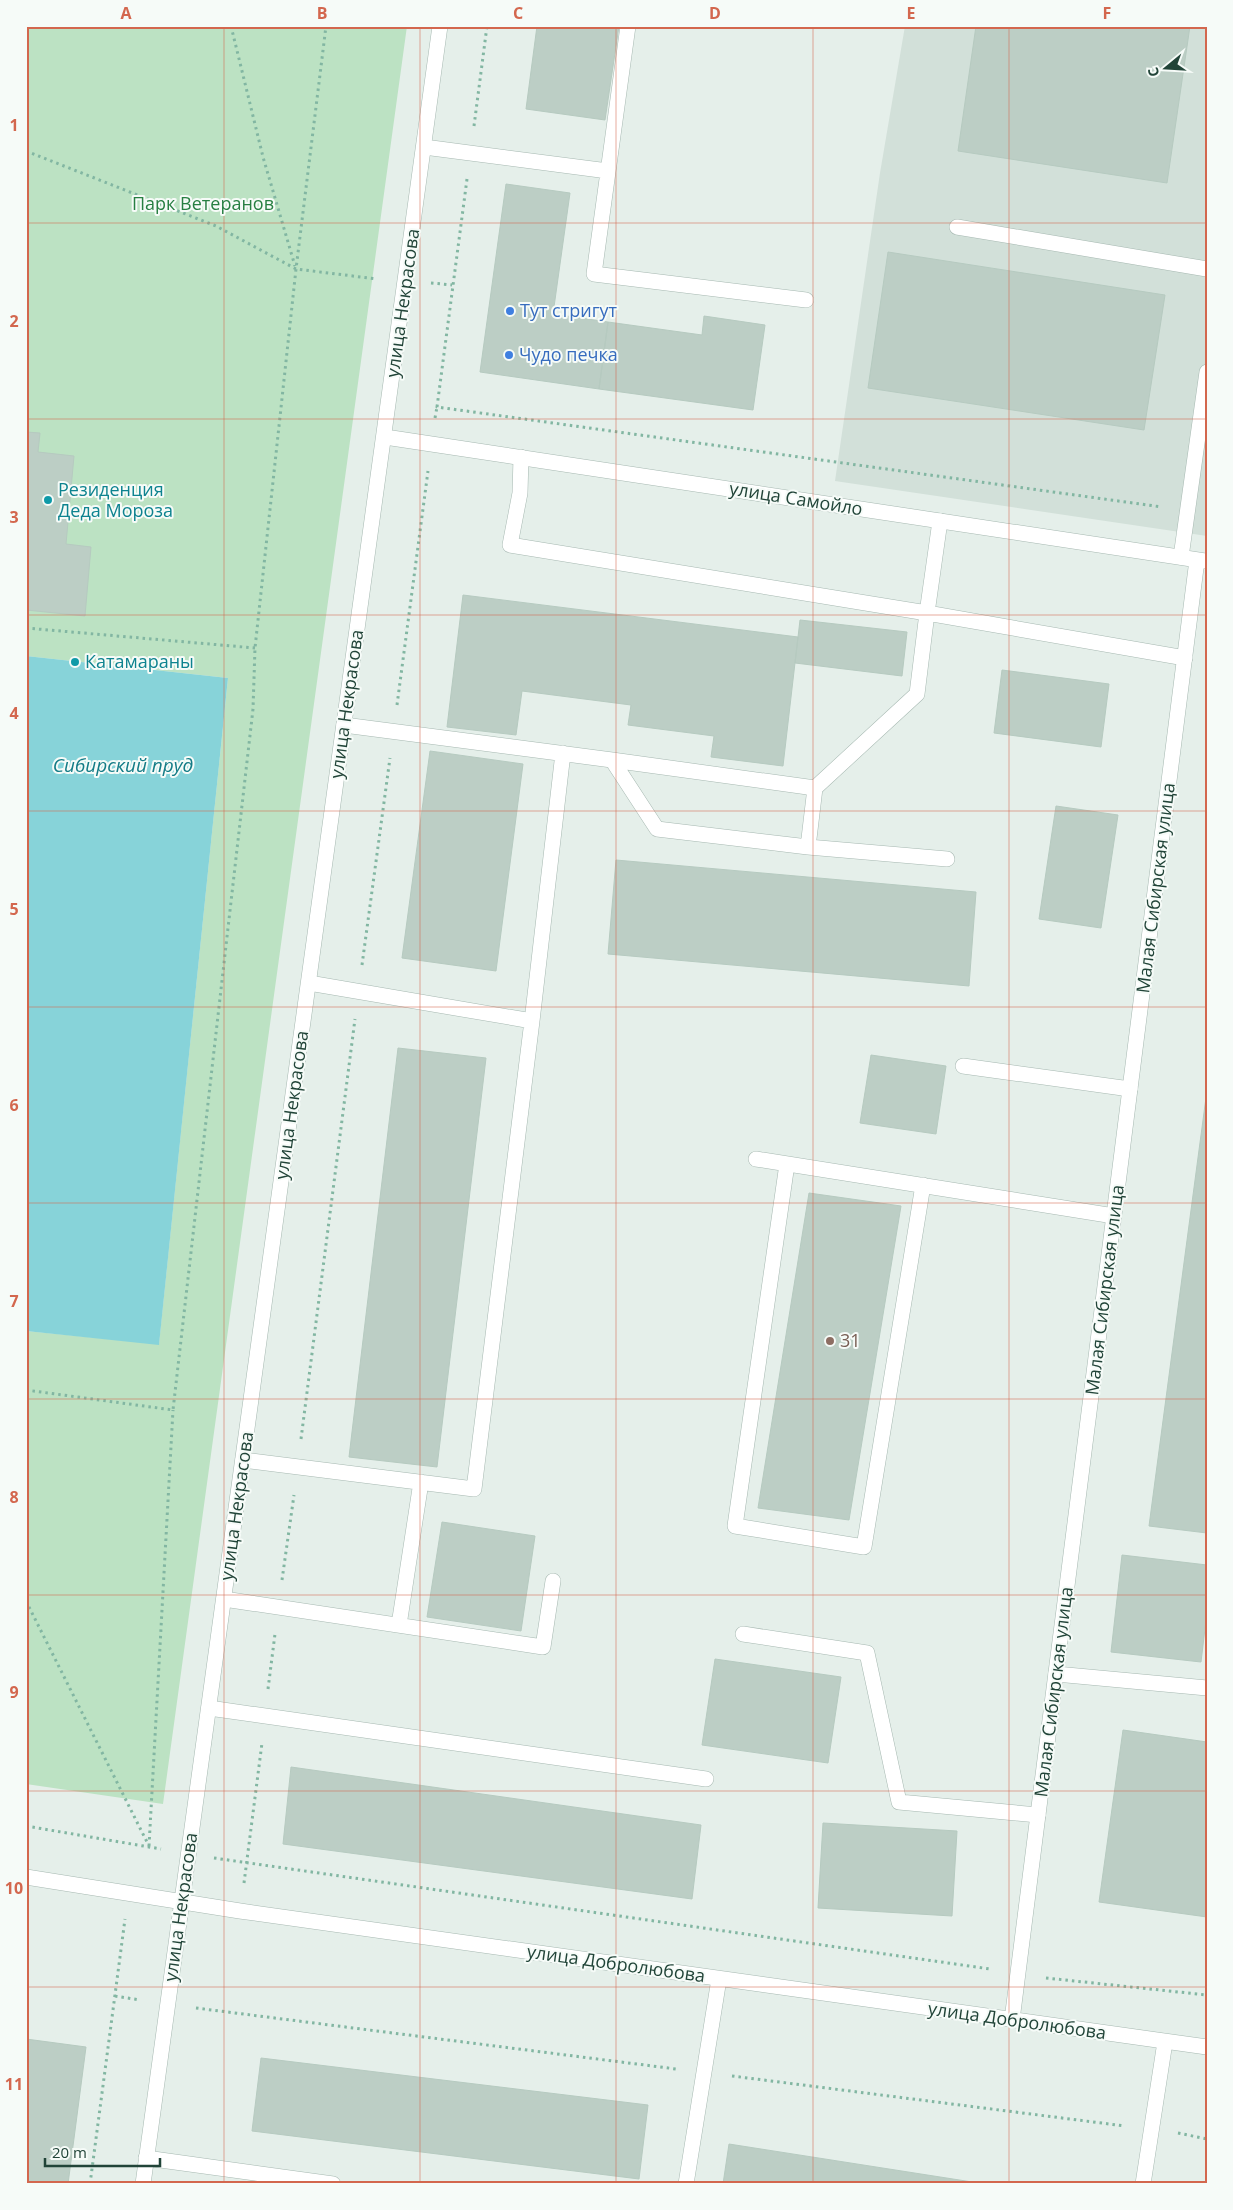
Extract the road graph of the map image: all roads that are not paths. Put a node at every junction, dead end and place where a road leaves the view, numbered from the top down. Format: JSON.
{"nodes":[{"id":1,"x":440,"y":26,"type":"edge"},
{"id":2,"x":628,"y":26,"type":"edge"},
{"id":3,"x":424,"y":147,"type":"junction"},
{"id":4,"x":608,"y":171,"type":"junction"},
{"id":5,"x":957,"y":227,"type":"dead end"},
{"id":6,"x":1207,"y":269,"type":"edge"},
{"id":7,"x":806,"y":300,"type":"dead end"},
{"id":8,"x":1206,"y":377,"type":"edge"},
{"id":9,"x":385,"y":437,"type":"junction"},
{"id":10,"x":521,"y":457,"type":"junction"},
{"id":11,"x":940,"y":521,"type":"junction"},
{"id":12,"x":1182,"y":557,"type":"junction"},
{"id":13,"x":1202,"y":560,"type":"edge"},
{"id":14,"x":927,"y":613,"type":"junction"},
{"id":15,"x":1185,"y":658,"type":"junction"},
{"id":16,"x":344,"y":725,"type":"junction"},
{"id":17,"x":563,"y":753,"type":"junction"},
{"id":18,"x":612,"y":760,"type":"junction"},
{"id":19,"x":815,"y":788,"type":"junction"},
{"id":20,"x":808,"y":847,"type":"junction"},
{"id":21,"x":947,"y":859,"type":"dead end"},
{"id":22,"x":309,"y":983,"type":"junction"},
{"id":23,"x":532,"y":1021,"type":"junction"},
{"id":24,"x":963,"y":1066,"type":"dead end"},
{"id":25,"x":1130,"y":1089,"type":"junction"},
{"id":26,"x":756,"y":1159,"type":"dead end"},
{"id":27,"x":787,"y":1164,"type":"junction"},
{"id":28,"x":923,"y":1185,"type":"junction"},
{"id":29,"x":1114,"y":1216,"type":"junction"},
{"id":30,"x":243,"y":1460,"type":"junction"},
{"id":31,"x":421,"y":1482,"type":"junction"},
{"id":32,"x":553,"y":1581,"type":"dead end"},
{"id":33,"x":224,"y":1599,"type":"junction"},
{"id":34,"x":399,"y":1625,"type":"junction"},
{"id":35,"x":743,"y":1634,"type":"dead end"},
{"id":36,"x":1056,"y":1674,"type":"junction"},
{"id":37,"x":1207,"y":1688,"type":"edge"},
{"id":38,"x":209,"y":1708,"type":"junction"},
{"id":39,"x":706,"y":1778,"type":"dead end"},
{"id":40,"x":1038,"y":1815,"type":"junction"},
{"id":41,"x":26,"y":1877,"type":"edge"},
{"id":42,"x":181,"y":1901,"type":"junction"},
{"id":43,"x":719,"y":1979,"type":"junction"},
{"id":44,"x":1012,"y":2020,"type":"junction"},
{"id":45,"x":1165,"y":2042,"type":"junction"},
{"id":46,"x":1207,"y":2047,"type":"edge"},
{"id":47,"x":146,"y":2158,"type":"junction"},
{"id":48,"x":143,"y":2184,"type":"edge"},
{"id":49,"x":333,"y":2184,"type":"edge"},
{"id":50,"x":686,"y":2184,"type":"edge"},
{"id":51,"x":1143,"y":2184,"type":"edge"}],
"edges":[{"from":1,"to":3,"type":"street","name":"улица Некрасова"},
{"from":2,"to":4,"type":"street"},
{"from":3,"to":4,"type":"street"},
{"from":3,"to":9,"type":"street","name":"улица Некрасова"},
{"from":4,"to":7,"type":"street"},
{"from":5,"to":6,"type":"street"},
{"from":8,"to":12,"type":"street"},
{"from":9,"to":10,"type":"street","name":"улица Самойло"},
{"from":9,"to":16,"type":"street","name":"улица Некрасова"},
{"from":10,"to":11,"type":"street","name":"улица Самойло"},
{"from":10,"to":14,"type":"street"},
{"from":11,"to":12,"type":"street","name":"улица Самойло"},
{"from":11,"to":14,"type":"street"},
{"from":12,"to":13,"type":"street","name":"улица Самойло"},
{"from":13,"to":15,"type":"street","name":"Малая Сибирская улица"},
{"from":14,"to":15,"type":"street"},
{"from":14,"to":19,"type":"street"},
{"from":15,"to":25,"type":"street","name":"Малая Сибирская улица"},
{"from":16,"to":17,"type":"street"},
{"from":16,"to":22,"type":"street","name":"улица Некрасова"},
{"from":17,"to":18,"type":"street"},
{"from":17,"to":23,"type":"street"},
{"from":18,"to":19,"type":"street"},
{"from":18,"to":20,"type":"street"},
{"from":19,"to":20,"type":"street"},
{"from":20,"to":21,"type":"street"},
{"from":22,"to":23,"type":"street"},
{"from":22,"to":30,"type":"street","name":"улица Некрасова"},
{"from":23,"to":31,"type":"street"},
{"from":24,"to":25,"type":"street"},
{"from":25,"to":29,"type":"street","name":"Малая Сибирская улица"},
{"from":26,"to":27,"type":"street"},
{"from":27,"to":28,"type":"street"},
{"from":27,"to":28,"type":"street"},
{"from":28,"to":29,"type":"street"},
{"from":29,"to":36,"type":"street","name":"Малая Сибирская улица"},
{"from":30,"to":31,"type":"street"},
{"from":30,"to":33,"type":"street","name":"улица Некрасова"},
{"from":31,"to":34,"type":"street"},
{"from":32,"to":34,"type":"street"},
{"from":33,"to":34,"type":"street"},
{"from":33,"to":38,"type":"street","name":"улица Некрасова"},
{"from":35,"to":40,"type":"street"},
{"from":36,"to":37,"type":"street"},
{"from":36,"to":40,"type":"street","name":"Малая Сибирская улица"},
{"from":38,"to":39,"type":"street"},
{"from":38,"to":42,"type":"street","name":"улица Некрасова"},
{"from":40,"to":44,"type":"street","name":"Малая Сибирская улица"},
{"from":41,"to":42,"type":"street","name":"улица Добролюбова"},
{"from":42,"to":43,"type":"street","name":"улица Добролюбова"},
{"from":42,"to":47,"type":"street","name":"улица Некрасова"},
{"from":43,"to":44,"type":"street","name":"улица Добролюбова"},
{"from":43,"to":50,"type":"street"},
{"from":44,"to":45,"type":"street","name":"улица Добролюбова"},
{"from":45,"to":46,"type":"street","name":"улица Добролюбова"},
{"from":45,"to":51,"type":"street"},
{"from":47,"to":48,"type":"street","name":"улица Некрасова"},
{"from":47,"to":49,"type":"street"}]}
